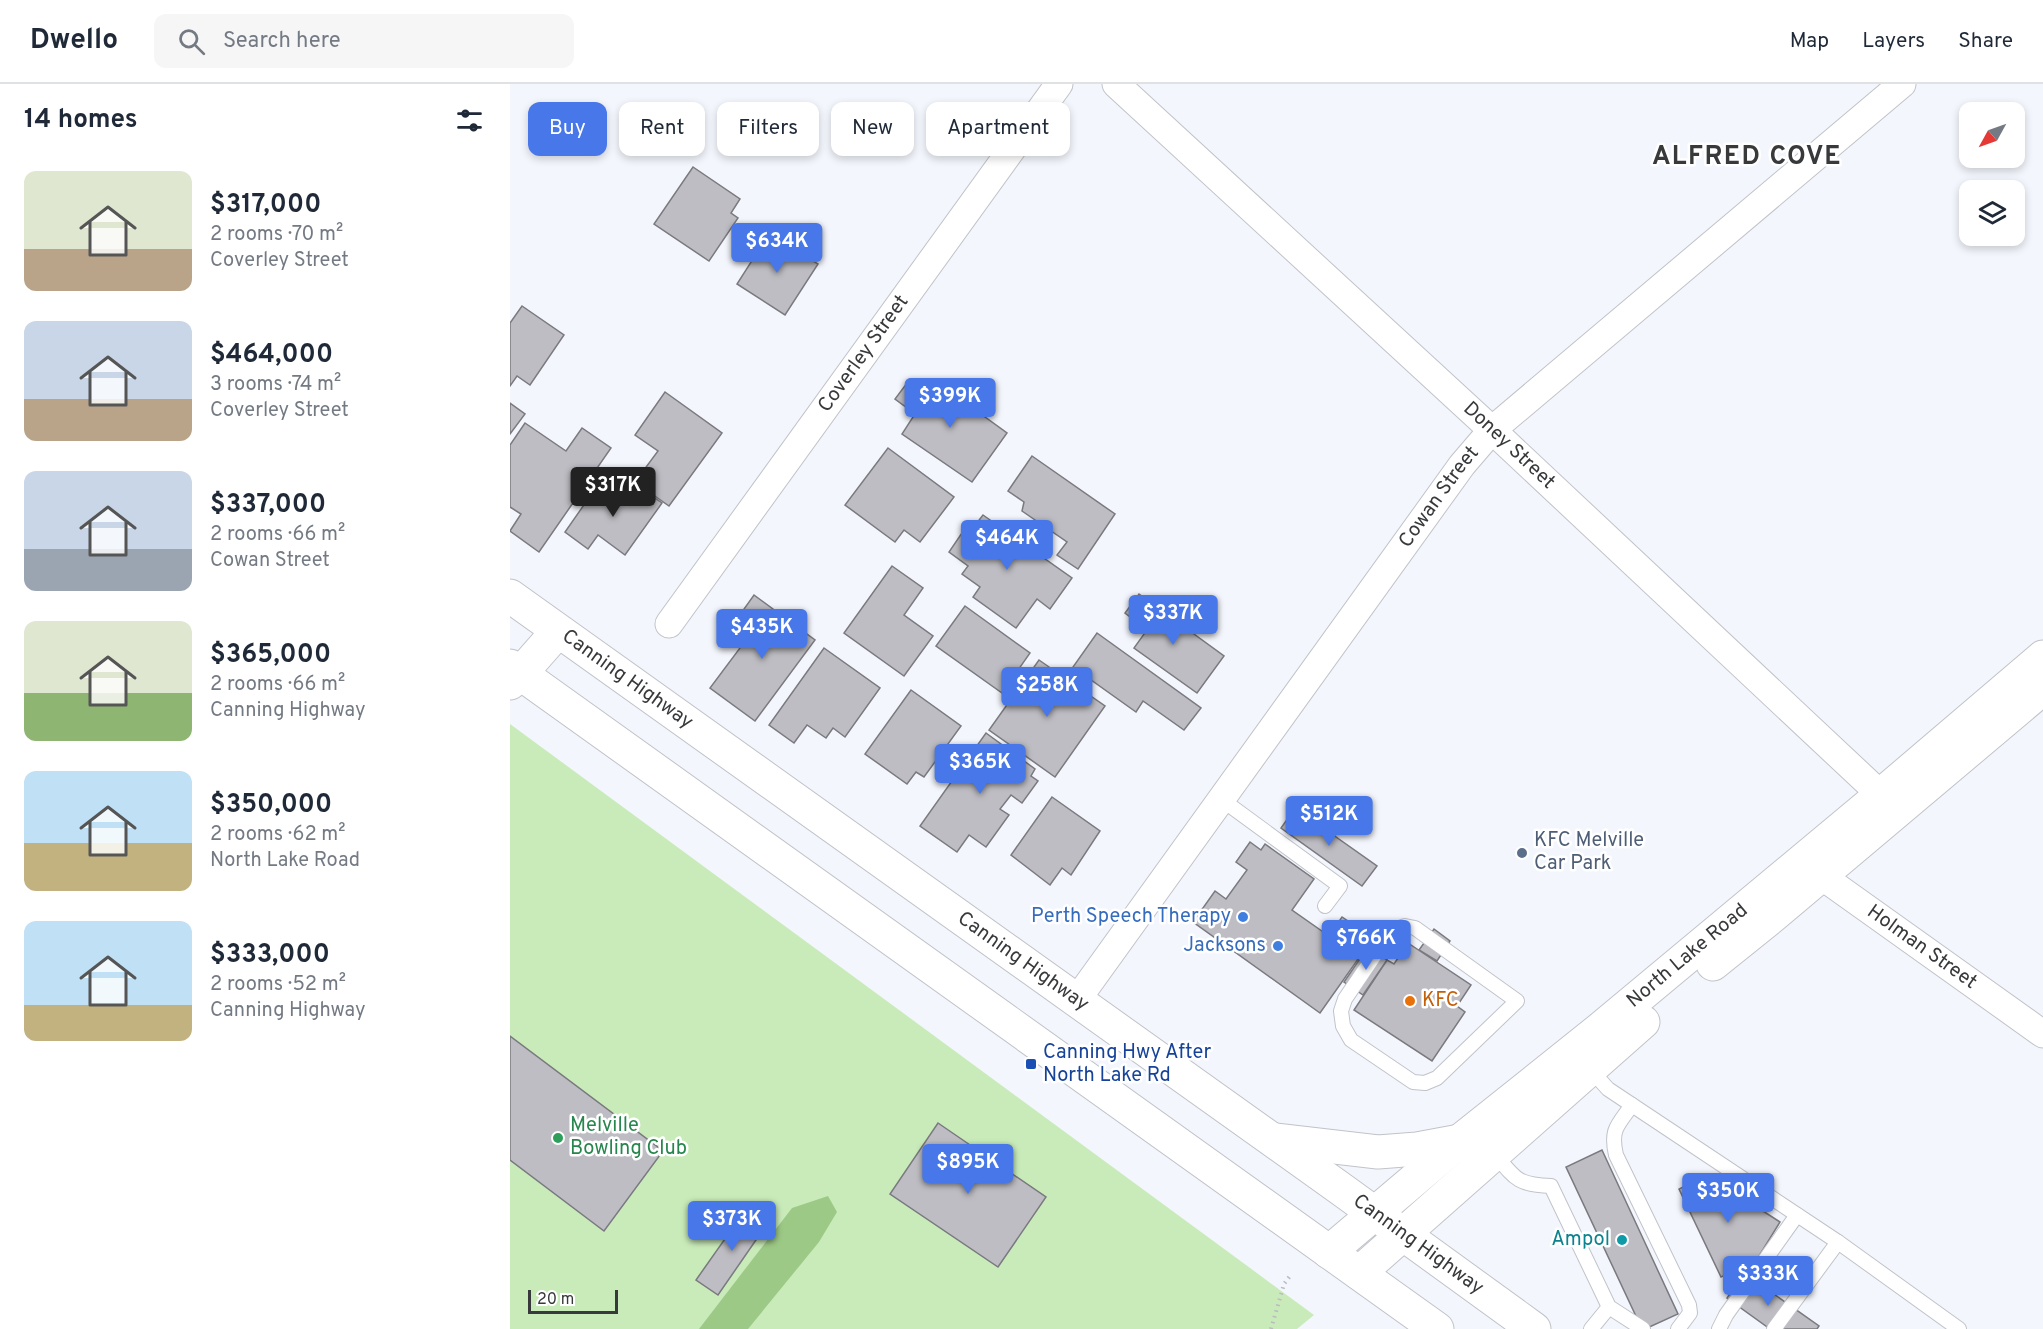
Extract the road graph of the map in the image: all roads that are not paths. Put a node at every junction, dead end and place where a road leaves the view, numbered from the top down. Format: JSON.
{"nodes":[{"id":1,"x":1059,"y":84,"type":"edge"},
{"id":2,"x":1116,"y":84,"type":"edge"},
{"id":3,"x":1902,"y":84,"type":"edge"},
{"id":4,"x":1492,"y":430,"type":"junction"},
{"id":5,"x":510,"y":596,"type":"edge"},
{"id":6,"x":669,"y":624,"type":"dead end"},
{"id":7,"x":558,"y":631,"type":"junction"},
{"id":8,"x":2043,"y":657,"type":"edge"},
{"id":9,"x":514,"y":674,"type":"edge"},
{"id":10,"x":2043,"y":688,"type":"edge"},
{"id":11,"x":1221,"y":799,"type":"junction"},
{"id":12,"x":1889,"y":803,"type":"junction"},
{"id":13,"x":1811,"y":868,"type":"junction"},
{"id":14,"x":1325,"y":906,"type":"dead end"},
{"id":15,"x":1076,"y":1001,"type":"junction"},
{"id":16,"x":1517,"y":1001,"type":"joint"},
{"id":17,"x":2043,"y":1034,"type":"edge"},
{"id":18,"x":1590,"y":1069,"type":"junction"},
{"id":19,"x":1632,"y":1105,"type":"junction"},
{"id":20,"x":1270,"y":1140,"type":"junction"},
{"id":21,"x":1460,"y":1141,"type":"junction"},
{"id":22,"x":1495,"y":1154,"type":"junction"},
{"id":23,"x":1375,"y":1213,"type":"junction"},
{"id":24,"x":1797,"y":1215,"type":"junction"},
{"id":25,"x":1403,"y":1234,"type":"junction"},
{"id":26,"x":1838,"y":1242,"type":"junction"},
{"id":27,"x":1329,"y":1252,"type":"junction"},
{"id":28,"x":1359,"y":1273,"type":"junction"},
{"id":29,"x":1609,"y":1307,"type":"junction"},
{"id":30,"x":1437,"y":1329,"type":"edge"},
{"id":31,"x":1534,"y":1329,"type":"edge"},
{"id":32,"x":1591,"y":1329,"type":"edge"},
{"id":33,"x":1643,"y":1329,"type":"edge"},
{"id":34,"x":1678,"y":1329,"type":"edge"},
{"id":35,"x":1719,"y":1329,"type":"edge"},
{"id":36,"x":1774,"y":1329,"type":"edge"},
{"id":37,"x":1959,"y":1329,"type":"edge"}],
"edges":[{"from":1,"to":6,"type":"street","name":"Coverley Street"},
{"from":2,"to":4,"type":"street","name":"Doney Street"},
{"from":3,"to":4,"type":"street","name":"Cowan Street"},
{"from":4,"to":11,"type":"street","name":"Cowan Street"},
{"from":4,"to":12,"type":"street","name":"Doney Street"},
{"from":5,"to":7,"type":"main road","name":"Canning Highway"},
{"from":7,"to":9,"type":"main road"},
{"from":7,"to":15,"type":"main road","name":"Canning Highway"},
{"from":8,"to":12,"type":"main road","name":"North Lake Road"},
{"from":9,"to":27,"type":"main road"},
{"from":10,"to":12,"type":"main road","name":"North Lake Road"},
{"from":11,"to":14,"type":"lane"},
{"from":11,"to":15,"type":"street","name":"Cowan Street"},
{"from":12,"to":13,"type":"main road","name":"North Lake Road"},
{"from":13,"to":17,"type":"street","name":"Holman Street"},
{"from":13,"to":18,"type":"main road","name":"North Lake Road"},
{"from":13,"to":21,"type":"main road","name":"North Lake Road"},
{"from":15,"to":20,"type":"main road","name":"Canning Highway"},
{"from":16,"to":16,"type":"lane"},
{"from":18,"to":19,"type":"lane"},
{"from":18,"to":22,"type":"main road","name":"North Lake Road"},
{"from":19,"to":24,"type":"lane"},
{"from":19,"to":34,"type":"lane"},
{"from":20,"to":21,"type":"main road"},
{"from":20,"to":23,"type":"main road","name":"Canning Highway"},
{"from":21,"to":23,"type":"main road","name":"North Lake Road"},
{"from":22,"to":25,"type":"main road","name":"North Lake Road"},
{"from":22,"to":29,"type":"lane"},
{"from":23,"to":25,"type":"main road","name":"Canning Highway"},
{"from":23,"to":27,"type":"main road","name":"North Lake Road"},
{"from":24,"to":26,"type":"lane"},
{"from":24,"to":35,"type":"lane"},
{"from":25,"to":28,"type":"main road","name":"North Lake Road"},
{"from":25,"to":31,"type":"main road","name":"Canning Highway"},
{"from":26,"to":36,"type":"lane"},
{"from":26,"to":37,"type":"lane"},
{"from":27,"to":28,"type":"main road"},
{"from":28,"to":30,"type":"main road"},
{"from":29,"to":32,"type":"lane"},
{"from":29,"to":33,"type":"lane"}]}
